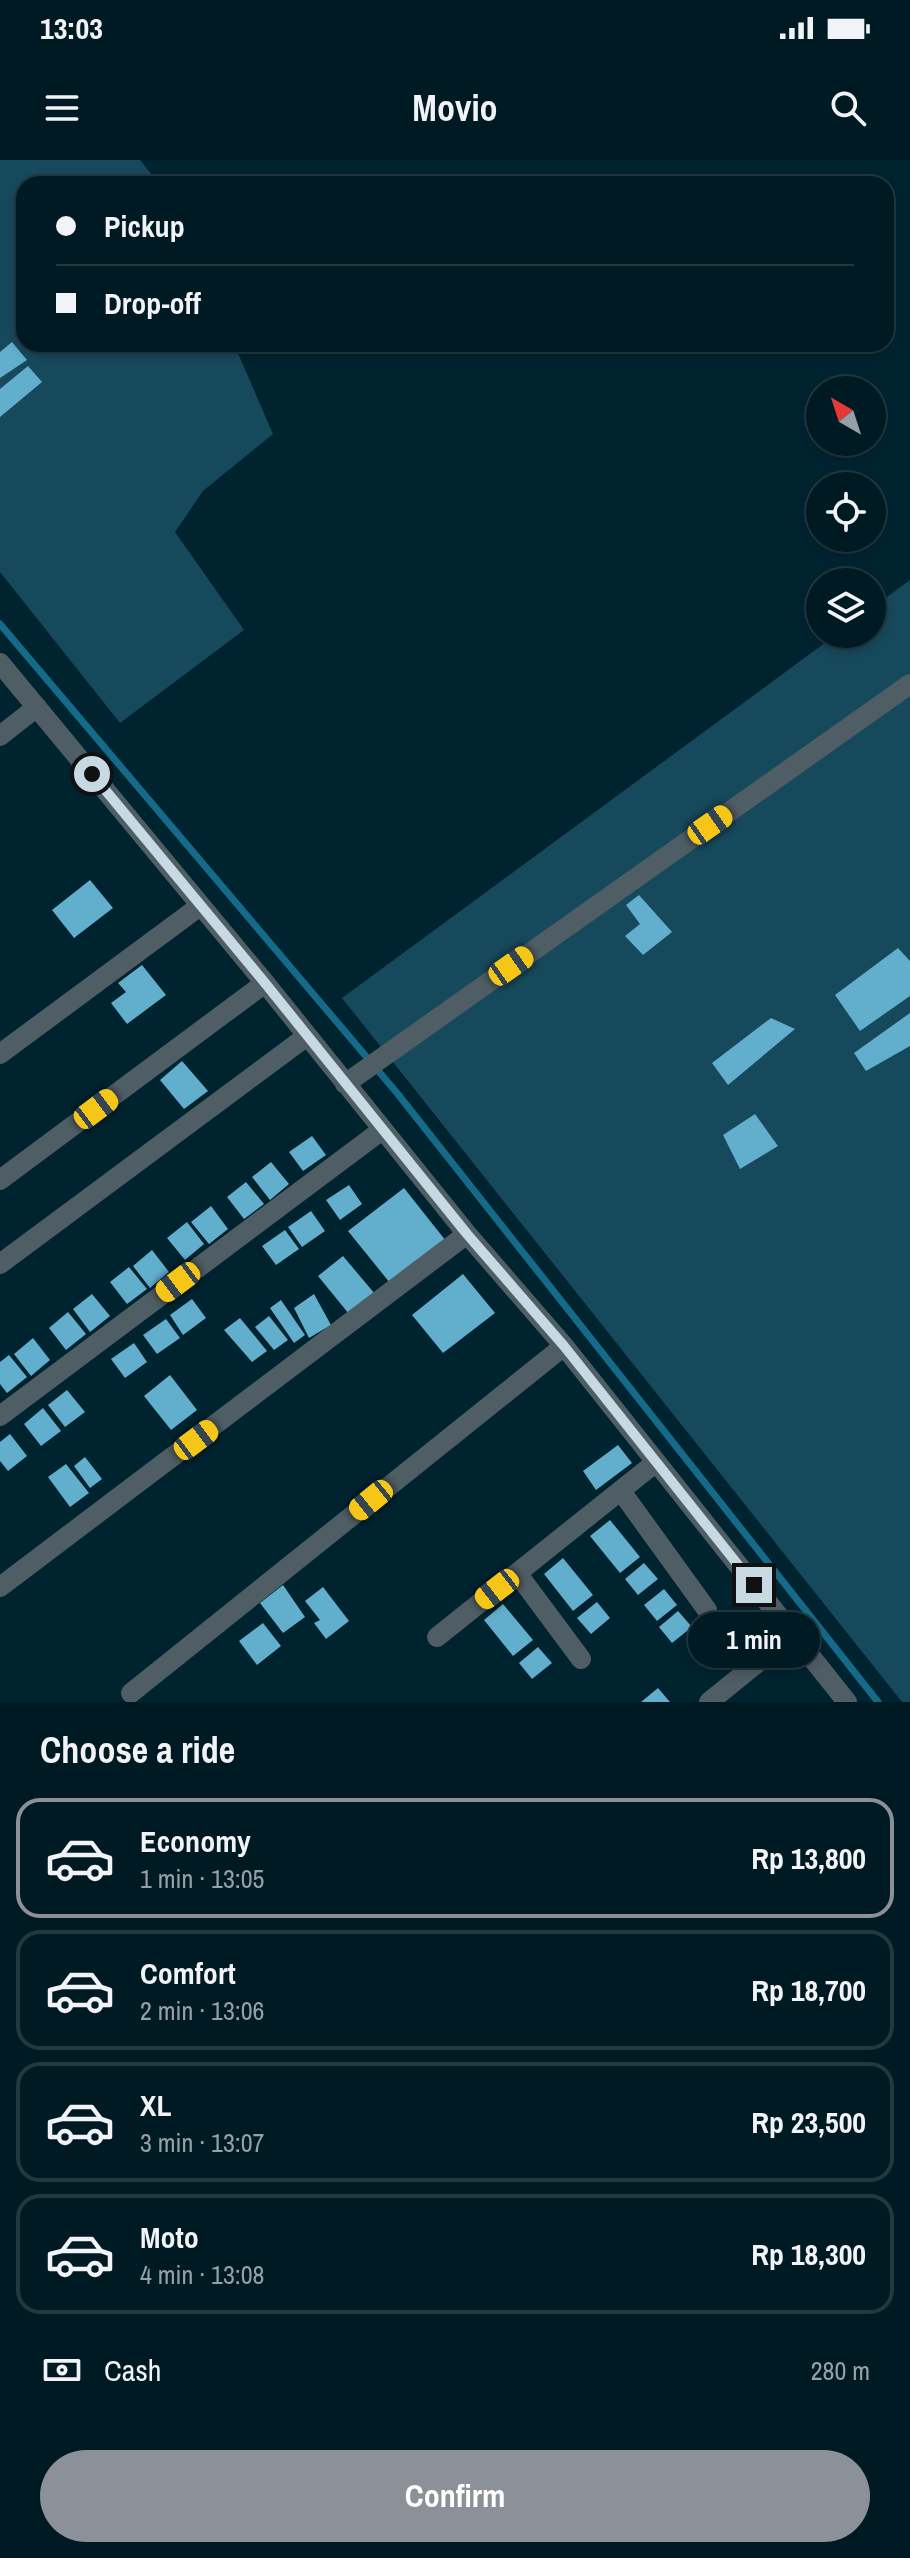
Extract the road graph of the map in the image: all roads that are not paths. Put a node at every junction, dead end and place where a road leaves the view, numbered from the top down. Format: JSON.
{"nodes":[{"id":1,"x":0,"y":663,"type":"edge"},
{"id":2,"x":910,"y":684,"type":"edge"},
{"id":3,"x":37,"y":707,"type":"junction"},
{"id":4,"x":0,"y":736,"type":"edge"},
{"id":5,"x":200,"y":906,"type":"junction"},
{"id":6,"x":265,"y":983,"type":"junction"},
{"id":7,"x":307,"y":1036,"type":"junction"},
{"id":8,"x":0,"y":1054,"type":"edge"},
{"id":9,"x":352,"y":1079,"type":"junction"},
{"id":10,"x":382,"y":1130,"type":"junction"},
{"id":11,"x":0,"y":1180,"type":"edge"},
{"id":12,"x":467,"y":1234,"type":"junction"},
{"id":13,"x":0,"y":1264,"type":"edge"},
{"id":14,"x":564,"y":1346,"type":"junction"},
{"id":15,"x":0,"y":1416,"type":"edge"},
{"id":16,"x":655,"y":1463,"type":"junction"},
{"id":17,"x":621,"y":1491,"type":"junction"},
{"id":18,"x":517,"y":1573,"type":"junction"},
{"id":19,"x":0,"y":1587,"type":"edge"},
{"id":20,"x":707,"y":1610,"type":"dead end"},
{"id":21,"x":794,"y":1633,"type":"junction"},
{"id":22,"x":437,"y":1637,"type":"dead end"},
{"id":23,"x":581,"y":1659,"type":"dead end"},
{"id":24,"x":131,"y":1693,"type":"dead end"},
{"id":25,"x":709,"y":1702,"type":"edge"},
{"id":26,"x":847,"y":1702,"type":"edge"}],
"edges":[{"from":1,"to":3,"type":"street"},
{"from":2,"to":9,"type":"street"},
{"from":3,"to":4,"type":"street"},
{"from":3,"to":5,"type":"street"},
{"from":5,"to":6,"type":"street"},
{"from":5,"to":8,"type":"street"},
{"from":6,"to":7,"type":"street"},
{"from":6,"to":11,"type":"street"},
{"from":7,"to":9,"type":"street"},
{"from":7,"to":13,"type":"street"},
{"from":9,"to":10,"type":"street"},
{"from":10,"to":12,"type":"street"},
{"from":10,"to":15,"type":"street"},
{"from":12,"to":14,"type":"street"},
{"from":12,"to":19,"type":"street"},
{"from":14,"to":16,"type":"street"},
{"from":14,"to":24,"type":"street"},
{"from":16,"to":17,"type":"street"},
{"from":16,"to":21,"type":"street"},
{"from":17,"to":18,"type":"street"},
{"from":17,"to":20,"type":"street"},
{"from":18,"to":22,"type":"street"},
{"from":18,"to":23,"type":"street"},
{"from":21,"to":25,"type":"street"},
{"from":21,"to":26,"type":"street"}]}
